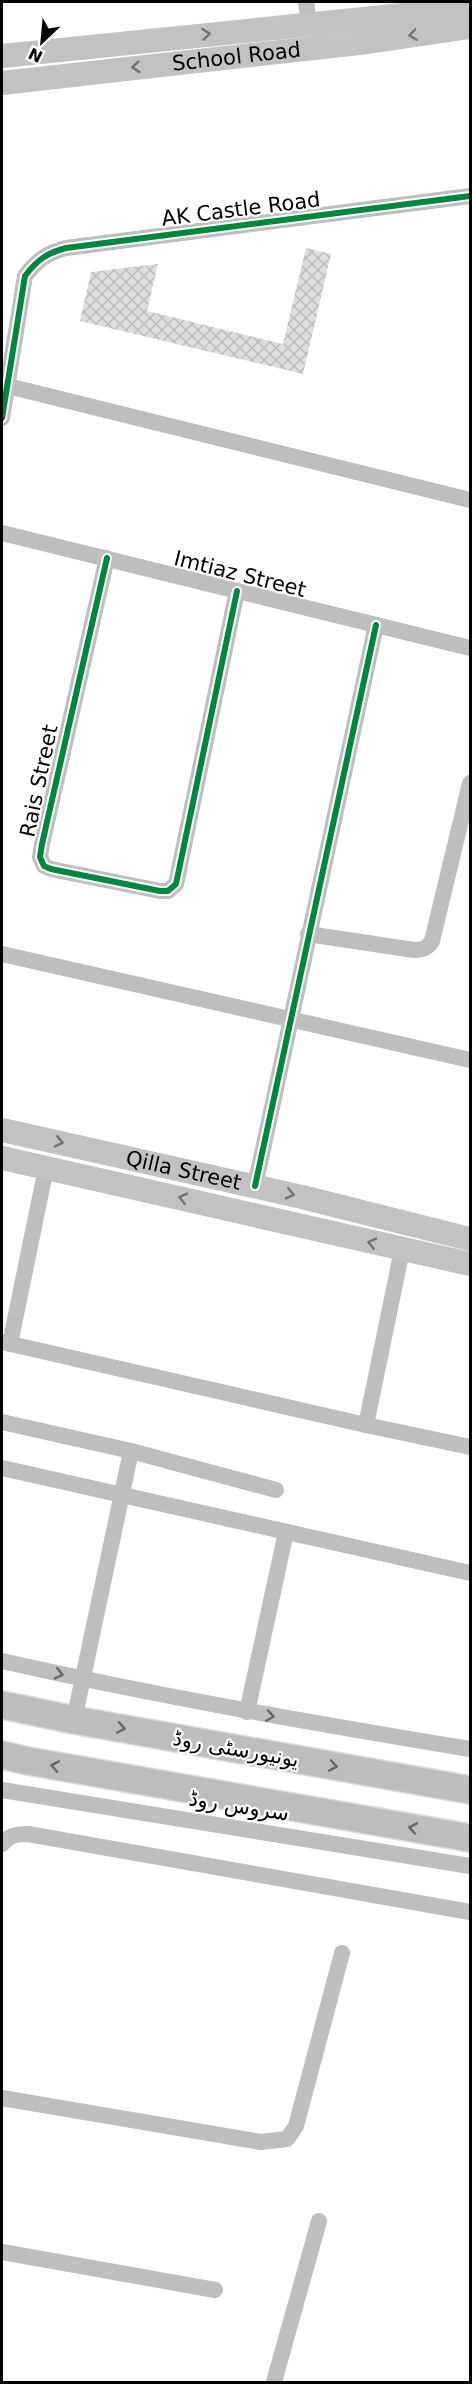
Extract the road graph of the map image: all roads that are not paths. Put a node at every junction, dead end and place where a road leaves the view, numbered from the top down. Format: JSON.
{"nodes":[{"id":1,"x":427,"y":2,"type":"edge"},
{"id":2,"x":471,"y":8,"type":"edge"},
{"id":3,"x":307,"y":13,"type":"edge"},
{"id":4,"x":403,"y":13,"type":"junction"},
{"id":5,"x":365,"y":17,"type":"junction"},
{"id":6,"x":471,"y":27,"type":"edge"},
{"id":7,"x":368,"y":42,"type":"junction"},
{"id":8,"x":2,"y":56,"type":"edge"},
{"id":9,"x":2,"y":83,"type":"edge"},
{"id":10,"x":471,"y":196,"type":"edge"},
{"id":11,"x":8,"y":386,"type":"junction"},
{"id":12,"x":2,"y":418,"type":"edge"},
{"id":13,"x":471,"y":500,"type":"edge"},
{"id":14,"x":2,"y":533,"type":"edge"},
{"id":15,"x":107,"y":558,"type":"junction"},
{"id":16,"x":237,"y":591,"type":"junction"},
{"id":17,"x":376,"y":625,"type":"junction"},
{"id":18,"x":471,"y":648,"type":"edge"},
{"id":19,"x":471,"y":783,"type":"edge"},
{"id":20,"x":308,"y":934,"type":"junction"},
{"id":21,"x":2,"y":954,"type":"edge"},
{"id":22,"x":290,"y":1018,"type":"junction"},
{"id":23,"x":471,"y":1060,"type":"edge"},
{"id":24,"x":2,"y":1130,"type":"edge"},
{"id":25,"x":2,"y":1158,"type":"edge"},
{"id":26,"x":46,"y":1168,"type":"junction"},
{"id":27,"x":255,"y":1186,"type":"junction"},
{"id":28,"x":471,"y":1239,"type":"edge"},
{"id":29,"x":402,"y":1250,"type":"junction"},
{"id":30,"x":471,"y":1264,"type":"edge"},
{"id":31,"x":6,"y":1343,"type":"edge"},
{"id":32,"x":2,"y":1422,"type":"edge"},
{"id":33,"x":366,"y":1425,"type":"junction"},
{"id":34,"x":471,"y":1447,"type":"edge"},
{"id":35,"x":131,"y":1452,"type":"junction"},
{"id":36,"x":2,"y":1468,"type":"edge"},
{"id":37,"x":276,"y":1490,"type":"dead end"},
{"id":38,"x":122,"y":1495,"type":"junction"},
{"id":39,"x":286,"y":1532,"type":"junction"},
{"id":40,"x":471,"y":1573,"type":"edge"},
{"id":41,"x":2,"y":1661,"type":"edge"},
{"id":42,"x":83,"y":1680,"type":"junction"},
{"id":43,"x":2,"y":1705,"type":"edge"},
{"id":44,"x":247,"y":1712,"type":"junction"},
{"id":45,"x":75,"y":1720,"type":"junction"},
{"id":46,"x":471,"y":1749,"type":"edge"},
{"id":47,"x":2,"y":1755,"type":"edge"},
{"id":48,"x":2,"y":1790,"type":"edge"},
{"id":49,"x":471,"y":1790,"type":"edge"},
{"id":50,"x":471,"y":1838,"type":"edge"},
{"id":51,"x":2,"y":1844,"type":"edge"},
{"id":52,"x":471,"y":1866,"type":"edge"},
{"id":53,"x":471,"y":1912,"type":"edge"},
{"id":54,"x":342,"y":1953,"type":"dead end"},
{"id":55,"x":2,"y":2098,"type":"edge"},
{"id":56,"x":319,"y":2221,"type":"dead end"},
{"id":57,"x":2,"y":2252,"type":"edge"},
{"id":58,"x":215,"y":2290,"type":"dead end"},
{"id":59,"x":274,"y":2382,"type":"edge"}],
"edges":[{"from":1,"to":4,"type":"street"},
{"from":2,"to":4,"type":"street","name":"School Road"},
{"from":3,"to":5,"type":"street","name":"School Road"},
{"from":8,"to":3,"type":"street","name":"School Road","one_way":true},
{"from":4,"to":5,"type":"street","name":"School Road"},
{"from":5,"to":7,"type":"street"},
{"from":6,"to":7,"type":"street","name":"School Road","one_way":true},
{"from":7,"to":9,"type":"street","name":"School Road","one_way":true},
{"from":10,"to":11,"type":"street","name":"AK Castle Road"},
{"from":11,"to":12,"type":"street"},
{"from":11,"to":13,"type":"street"},
{"from":14,"to":15,"type":"street","name":"Imtiaz Street"},
{"from":15,"to":16,"type":"street","name":"Imtiaz Street"},
{"from":15,"to":16,"type":"street","name":"Rais Street"},
{"from":16,"to":17,"type":"street","name":"Imtiaz Street"},
{"from":17,"to":18,"type":"street","name":"Imtiaz Street"},
{"from":17,"to":20,"type":"street"},
{"from":19,"to":20,"type":"street"},
{"from":20,"to":22,"type":"street"},
{"from":21,"to":22,"type":"street"},
{"from":22,"to":23,"type":"street"},
{"from":22,"to":27,"type":"street"},
{"from":24,"to":27,"type":"street","name":"Qilla Street","one_way":true},
{"from":25,"to":26,"type":"street","name":"Qilla Street"},
{"from":29,"to":26,"type":"street","name":"Qilla Street","one_way":true},
{"from":26,"to":31,"type":"street"},
{"from":27,"to":28,"type":"street","name":"Qilla Street","one_way":true},
{"from":29,"to":30,"type":"street","name":"Qilla Street"},
{"from":29,"to":33,"type":"street"},
{"from":31,"to":33,"type":"street"},
{"from":32,"to":35,"type":"street"},
{"from":33,"to":34,"type":"street"},
{"from":35,"to":37,"type":"street"},
{"from":35,"to":38,"type":"street"},
{"from":36,"to":38,"type":"street"},
{"from":38,"to":39,"type":"street"},
{"from":38,"to":42,"type":"street"},
{"from":39,"to":40,"type":"street"},
{"from":39,"to":44,"type":"street"},
{"from":41,"to":42,"type":"street","one_way":true},
{"from":42,"to":44,"type":"street"},
{"from":42,"to":45,"type":"street"},
{"from":43,"to":45,"type":"main road","name":"یونیورسٹی روڈ"},
{"from":44,"to":46,"type":"street","one_way":true},
{"from":45,"to":49,"type":"main road","name":"یونیورسٹی روڈ","one_way":true},
{"from":50,"to":47,"type":"main road","one_way":true},
{"from":48,"to":52,"type":"street","name":"سروس روڈ"},
{"from":51,"to":53,"type":"street"},
{"from":54,"to":55,"type":"street"},
{"from":56,"to":59,"type":"street"},
{"from":57,"to":58,"type":"street"}]}
